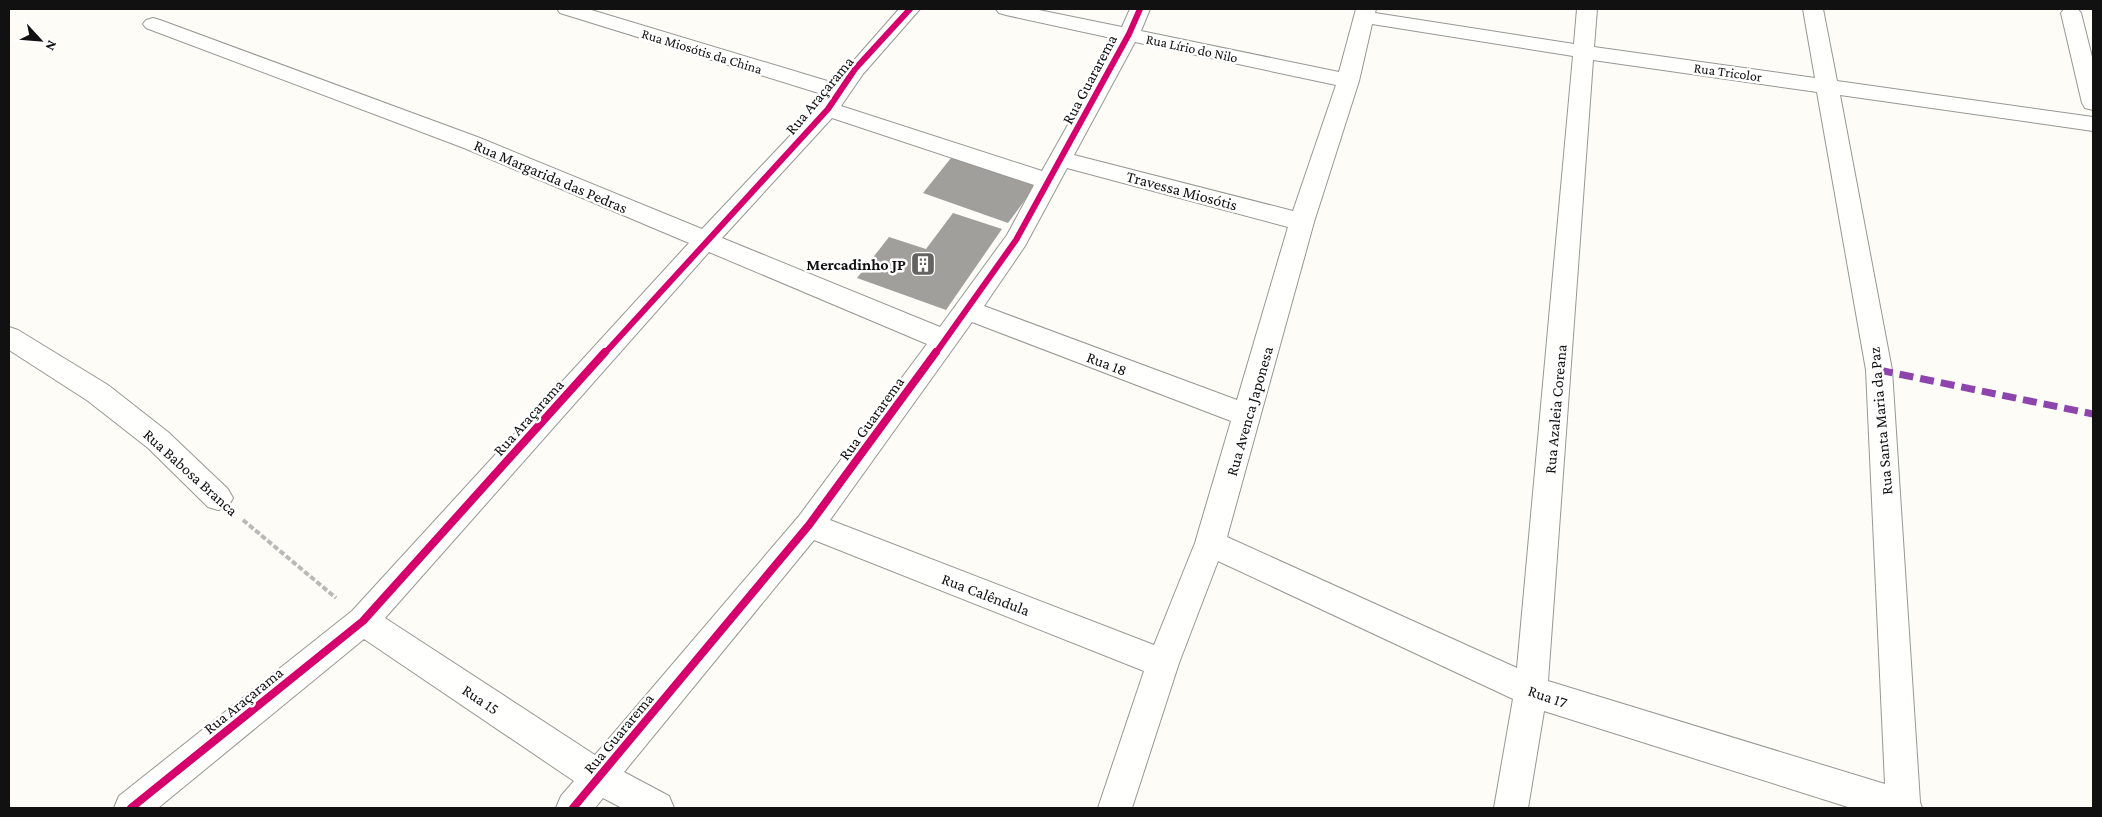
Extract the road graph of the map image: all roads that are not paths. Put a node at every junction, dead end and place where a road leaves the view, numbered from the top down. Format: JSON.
{"nodes":[{"id":1,"x":567,"y":9,"type":"edge"},
{"id":2,"x":910,"y":9,"type":"edge"},
{"id":3,"x":1006,"y":9,"type":"edge"},
{"id":4,"x":1140,"y":9,"type":"edge"},
{"id":5,"x":1588,"y":9,"type":"edge"},
{"id":6,"x":1812,"y":9,"type":"edge"},
{"id":7,"x":1365,"y":13,"type":"edge"},
{"id":8,"x":2072,"y":13,"type":"dead end"},
{"id":9,"x":153,"y":24,"type":"dead end"},
{"id":10,"x":1129,"y":34,"type":"junction"},
{"id":11,"x":1585,"y":52,"type":"junction"},
{"id":12,"x":1348,"y":81,"type":"junction"},
{"id":13,"x":1825,"y":86,"type":"junction"},
{"id":14,"x":833,"y":100,"type":"junction"},
{"id":15,"x":2093,"y":103,"type":"edge"},
{"id":16,"x":2093,"y":124,"type":"edge"},
{"id":17,"x":1055,"y":170,"type":"junction"},
{"id":18,"x":1302,"y":222,"type":"junction"},
{"id":19,"x":705,"y":241,"type":"junction"},
{"id":20,"x":967,"y":310,"type":"junction"},
{"id":21,"x":9,"y":337,"type":"edge"},
{"id":22,"x":944,"y":340,"type":"junction"},
{"id":23,"x":1248,"y":416,"type":"junction"},
{"id":24,"x":218,"y":498,"type":"road end"},
{"id":25,"x":809,"y":525,"type":"junction"},
{"id":26,"x":1210,"y":543,"type":"junction"},
{"id":27,"x":363,"y":621,"type":"junction"},
{"id":28,"x":1163,"y":663,"type":"junction"},
{"id":29,"x":1531,"y":691,"type":"junction"},
{"id":30,"x":598,"y":777,"type":"junction"},
{"id":31,"x":132,"y":808,"type":"edge"},
{"id":32,"x":573,"y":808,"type":"edge"},
{"id":33,"x":657,"y":808,"type":"edge"},
{"id":34,"x":1115,"y":808,"type":"edge"},
{"id":35,"x":1511,"y":808,"type":"edge"},
{"id":36,"x":1903,"y":808,"type":"edge"}],
"edges":[{"from":1,"to":14,"type":"street","name":"Rua Miosótis da China"},
{"from":2,"to":14,"type":"street","name":"Rua Araçarama"},
{"from":3,"to":10,"type":"street","name":"Rua Lírio do Nilo"},
{"from":4,"to":10,"type":"street","name":"Rua Guararema"},
{"from":5,"to":11,"type":"street","name":"Rua Azaleia Coreana"},
{"from":6,"to":13,"type":"street","name":"Rua Santa Maria da Paz"},
{"from":7,"to":11,"type":"street","name":"Rua Tricolor"},
{"from":7,"to":12,"type":"street","name":"Rua Avenca Japonesa"},
{"from":8,"to":15,"type":"street"},
{"from":9,"to":19,"type":"street","name":"Rua Margarida das Pedras"},
{"from":10,"to":12,"type":"street","name":"Rua Lírio do Nilo"},
{"from":10,"to":17,"type":"street","name":"Rua Guararema"},
{"from":11,"to":13,"type":"street","name":"Rua Tricolor"},
{"from":11,"to":29,"type":"street","name":"Rua Azaleia Coreana"},
{"from":12,"to":18,"type":"street","name":"Rua Avenca Japonesa"},
{"from":13,"to":16,"type":"street","name":"Rua Tricolor"},
{"from":13,"to":36,"type":"street","name":"Rua Santa Maria da Paz"},
{"from":14,"to":17,"type":"street","name":"Travessa Miosótis"},
{"from":14,"to":19,"type":"street","name":"Rua Araçarama"},
{"from":17,"to":18,"type":"street","name":"Travessa Miosótis"},
{"from":17,"to":20,"type":"street","name":"Rua Guararema"},
{"from":18,"to":23,"type":"street","name":"Rua Avenca Japonesa"},
{"from":19,"to":22,"type":"street","name":"Rua Margarida das Pedras"},
{"from":19,"to":27,"type":"street","name":"Rua Araçarama"},
{"from":20,"to":22,"type":"street","name":"Rua Guararema"},
{"from":20,"to":23,"type":"street","name":"Rua 18"},
{"from":21,"to":24,"type":"street","name":"Rua Babosa Branca"},
{"from":22,"to":25,"type":"street","name":"Rua Guararema"},
{"from":23,"to":26,"type":"street","name":"Rua Avenca Japonesa"},
{"from":25,"to":28,"type":"street","name":"Rua Calêndula"},
{"from":25,"to":30,"type":"street","name":"Rua Guararema"},
{"from":26,"to":28,"type":"street","name":"Rua Avenca Japonesa"},
{"from":26,"to":29,"type":"street","name":"Rua 17"},
{"from":27,"to":30,"type":"street","name":"Rua 15"},
{"from":27,"to":31,"type":"street","name":"Rua Araçarama"},
{"from":28,"to":34,"type":"street","name":"Rua Avenca Japonesa"},
{"from":29,"to":35,"type":"street","name":"Rua Azaleia Coreana"},
{"from":29,"to":36,"type":"street","name":"Rua 17"},
{"from":30,"to":32,"type":"street","name":"Rua Guararema"},
{"from":30,"to":33,"type":"street","name":"Rua 15"}]}
